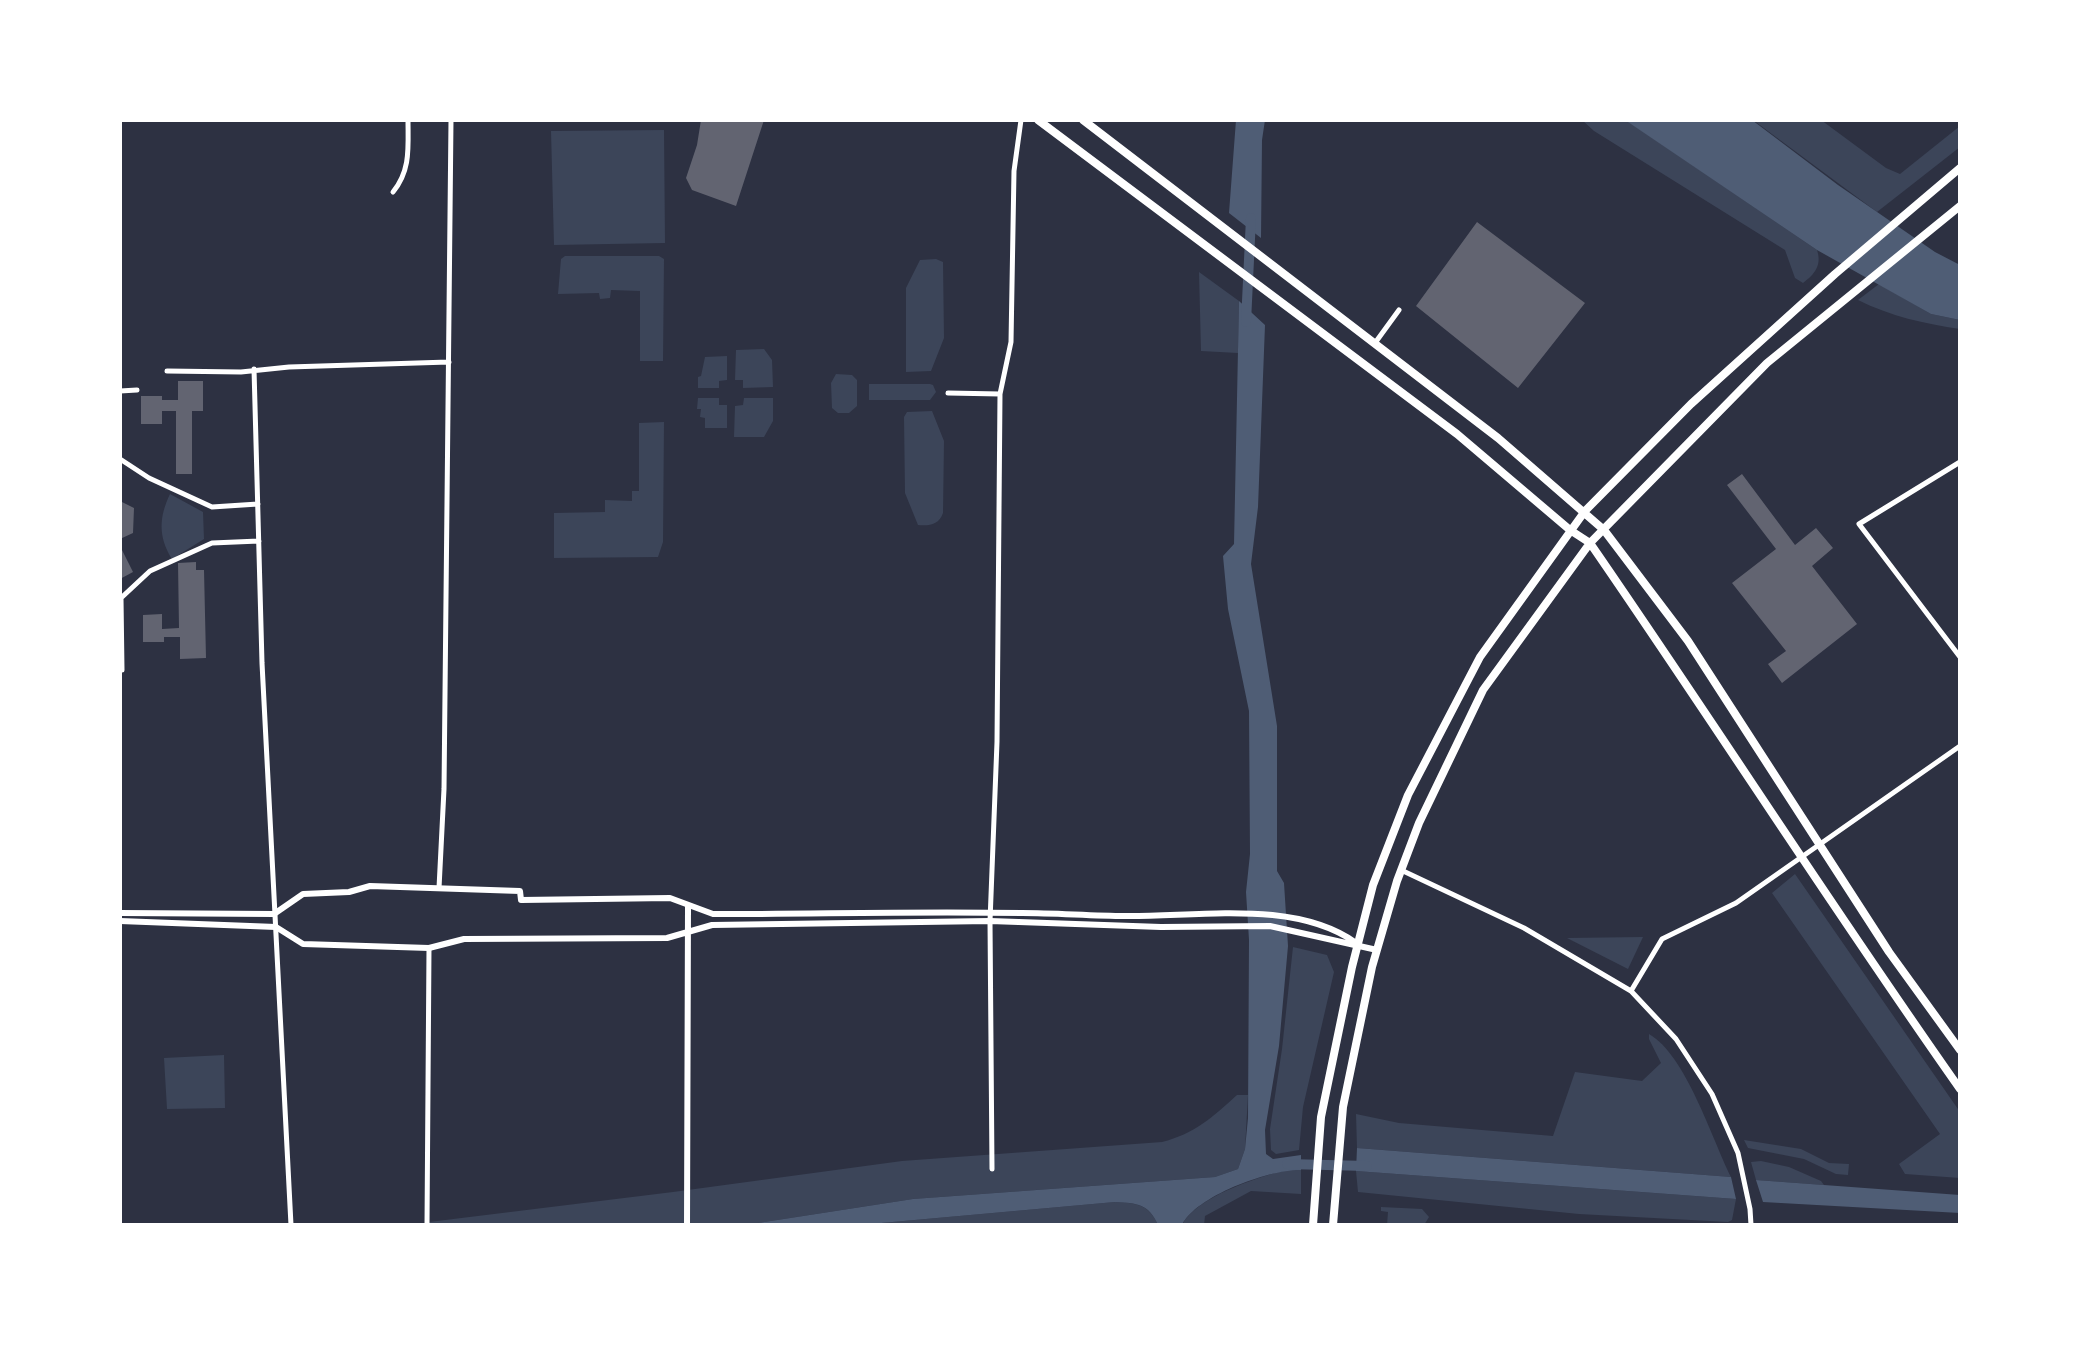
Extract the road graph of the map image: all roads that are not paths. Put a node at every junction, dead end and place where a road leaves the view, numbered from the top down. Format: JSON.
{"nodes":[{"id":1,"x":408,"y":120,"type":"edge"},
{"id":2,"x":451,"y":120,"type":"edge"},
{"id":3,"x":1021,"y":120,"type":"edge"},
{"id":4,"x":1038,"y":120,"type":"edge"},
{"id":5,"x":1083,"y":120,"type":"edge"},
{"id":6,"x":1960,"y":168,"type":"edge"},
{"id":7,"x":393,"y":192,"type":"dead end"},
{"id":8,"x":1960,"y":206,"type":"edge"},
{"id":9,"x":1399,"y":310,"type":"dead end"},
{"id":10,"x":1374,"y":343,"type":"junction"},
{"id":11,"x":449,"y":362,"type":"junction"},
{"id":12,"x":254,"y":369,"type":"junction"},
{"id":13,"x":167,"y":371,"type":"dead end"},
{"id":14,"x":137,"y":390,"type":"dead end"},
{"id":15,"x":120,"y":391,"type":"edge"},
{"id":16,"x":948,"y":393,"type":"dead end"},
{"id":17,"x":1000,"y":394,"type":"junction"},
{"id":18,"x":120,"y":459,"type":"edge"},
{"id":19,"x":1960,"y":462,"type":"edge"},
{"id":20,"x":258,"y":504,"type":"junction"},
{"id":21,"x":1585,"y":511,"type":"junction"},
{"id":22,"x":1570,"y":530,"type":"junction"},
{"id":23,"x":1604,"y":530,"type":"junction"},
{"id":24,"x":259,"y":541,"type":"junction"},
{"id":25,"x":1590,"y":543,"type":"junction"},
{"id":26,"x":121,"y":598,"type":"edge"},
{"id":27,"x":1960,"y":657,"type":"edge"},
{"id":28,"x":122,"y":670,"type":"dead end"},
{"id":29,"x":1960,"y":746,"type":"edge"},
{"id":30,"x":1820,"y":846,"type":"junction"},
{"id":31,"x":1802,"y":858,"type":"junction"},
{"id":32,"x":1401,"y":870,"type":"junction"},
{"id":33,"x":439,"y":888,"type":"junction"},
{"id":34,"x":688,"y":905,"type":"junction"},
{"id":35,"x":990,"y":912,"type":"junction"},
{"id":36,"x":120,"y":913,"type":"edge"},
{"id":37,"x":274,"y":914,"type":"junction"},
{"id":38,"x":120,"y":921,"type":"edge"},
{"id":39,"x":990,"y":921,"type":"junction"},
{"id":40,"x":276,"y":927,"type":"junction"},
{"id":41,"x":688,"y":932,"type":"junction"},
{"id":42,"x":1358,"y":943,"type":"junction"},
{"id":43,"x":429,"y":948,"type":"junction"},
{"id":44,"x":1377,"y":950,"type":"junction"},
{"id":45,"x":1631,"y":991,"type":"junction"},
{"id":46,"x":1960,"y":1050,"type":"edge"},
{"id":47,"x":1960,"y":1089,"type":"edge"},
{"id":48,"x":992,"y":1169,"type":"dead end"},
{"id":49,"x":291,"y":1225,"type":"edge"},
{"id":50,"x":427,"y":1225,"type":"edge"},
{"id":51,"x":687,"y":1225,"type":"edge"},
{"id":52,"x":1313,"y":1225,"type":"edge"},
{"id":53,"x":1333,"y":1225,"type":"edge"},
{"id":54,"x":1751,"y":1225,"type":"edge"}],
"edges":[{"from":1,"to":7,"type":"street"},
{"from":2,"to":11,"type":"street"},
{"from":3,"to":17,"type":"street"},
{"from":4,"to":22,"type":"main road"},
{"from":5,"to":10,"type":"main road"},
{"from":6,"to":21,"type":"main road"},
{"from":8,"to":23,"type":"main road"},
{"from":9,"to":10,"type":"street"},
{"from":10,"to":21,"type":"main road"},
{"from":11,"to":12,"type":"street"},
{"from":11,"to":33,"type":"street"},
{"from":12,"to":13,"type":"street"},
{"from":12,"to":20,"type":"street"},
{"from":14,"to":15,"type":"street"},
{"from":16,"to":17,"type":"street"},
{"from":17,"to":35,"type":"street"},
{"from":18,"to":20,"type":"street"},
{"from":19,"to":27,"type":"street"},
{"from":20,"to":24,"type":"street"},
{"from":21,"to":22,"type":"main road"},
{"from":21,"to":23,"type":"main road"},
{"from":22,"to":25,"type":"main road"},
{"from":22,"to":42,"type":"main road"},
{"from":23,"to":25,"type":"main road"},
{"from":23,"to":30,"type":"main road"},
{"from":24,"to":26,"type":"street"},
{"from":24,"to":37,"type":"street"},
{"from":25,"to":31,"type":"main road"},
{"from":25,"to":32,"type":"main road"},
{"from":26,"to":28,"type":"street"},
{"from":29,"to":30,"type":"street"},
{"from":30,"to":31,"type":"street"},
{"from":30,"to":46,"type":"main road"},
{"from":31,"to":45,"type":"street"},
{"from":31,"to":47,"type":"main road"},
{"from":32,"to":44,"type":"main road"},
{"from":32,"to":45,"type":"street"},
{"from":33,"to":34,"type":"street"},
{"from":33,"to":37,"type":"street"},
{"from":34,"to":35,"type":"street"},
{"from":34,"to":41,"type":"street"},
{"from":35,"to":39,"type":"street"},
{"from":35,"to":42,"type":"street"},
{"from":36,"to":37,"type":"street"},
{"from":37,"to":40,"type":"street"},
{"from":38,"to":40,"type":"street"},
{"from":39,"to":41,"type":"street"},
{"from":39,"to":42,"type":"street"},
{"from":39,"to":48,"type":"street"},
{"from":40,"to":43,"type":"street"},
{"from":40,"to":49,"type":"street"},
{"from":41,"to":43,"type":"street"},
{"from":41,"to":51,"type":"street"},
{"from":42,"to":44,"type":"street"},
{"from":42,"to":52,"type":"main road"},
{"from":43,"to":50,"type":"street"},
{"from":44,"to":53,"type":"main road"},
{"from":45,"to":54,"type":"street"}]}
